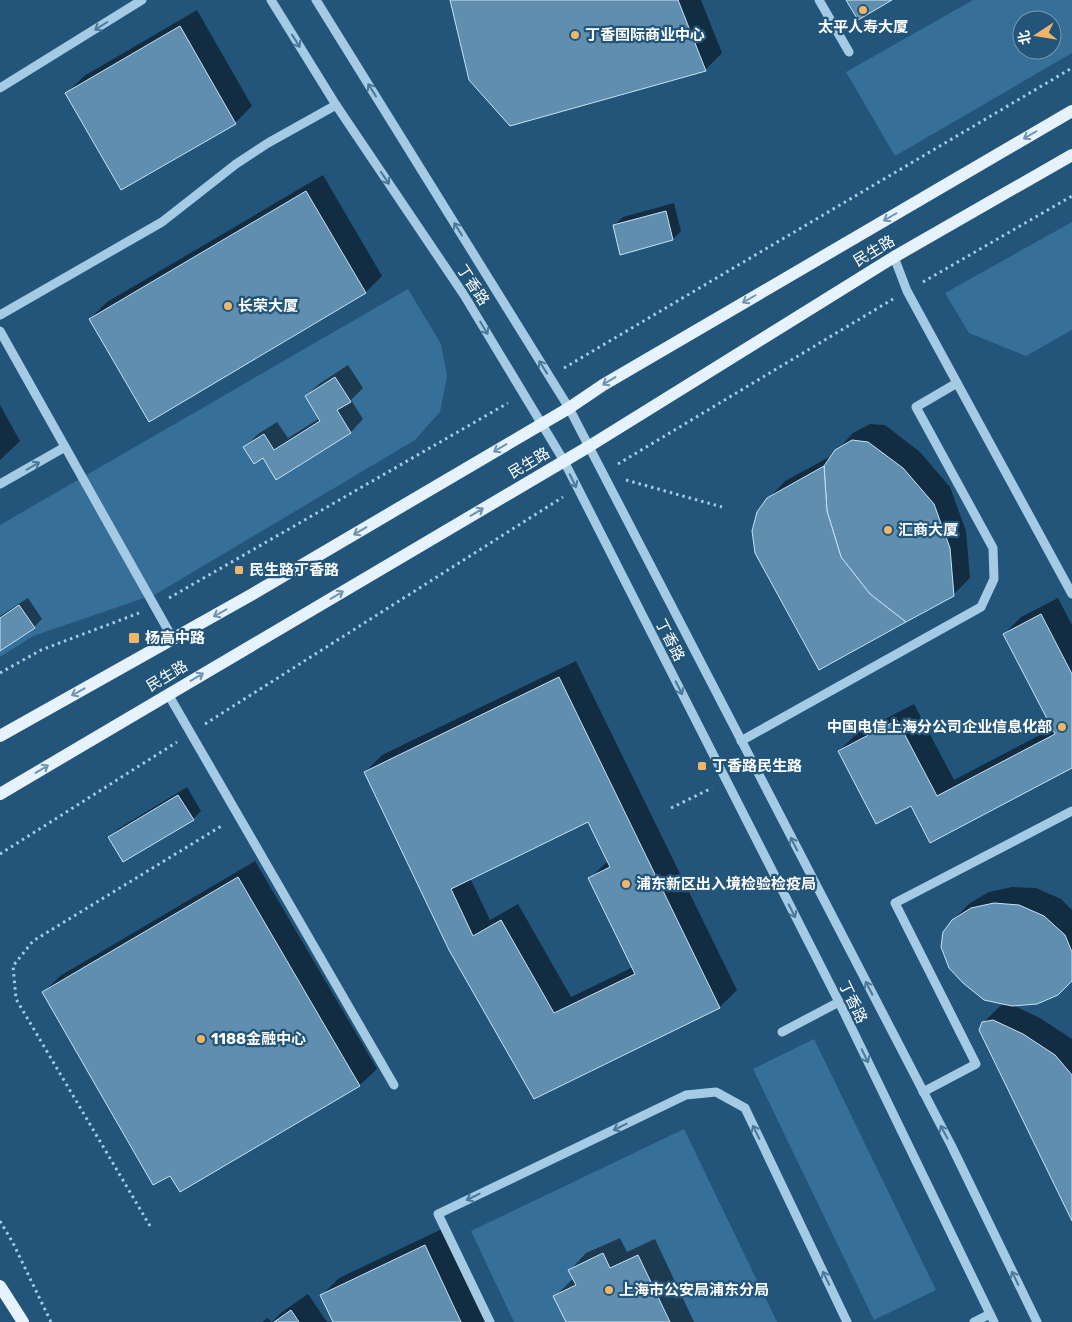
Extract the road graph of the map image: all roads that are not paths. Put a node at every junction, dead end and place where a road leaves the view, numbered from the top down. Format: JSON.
{"nodes":[{"id":1,"x":142,"y":0,"type":"edge"},
{"id":2,"x":270,"y":0,"type":"edge"},
{"id":3,"x":316,"y":0,"type":"edge"},
{"id":4,"x":819,"y":0,"type":"edge"},
{"id":5,"x":849,"y":52,"type":"dead end"},
{"id":6,"x":0,"y":88,"type":"edge"},
{"id":7,"x":336,"y":105,"type":"junction"},
{"id":8,"x":1072,"y":111,"type":"edge"},
{"id":9,"x":1072,"y":155,"type":"edge"},
{"id":10,"x":894,"y":257,"type":"junction"},
{"id":11,"x":0,"y":315,"type":"edge"},
{"id":12,"x":0,"y":331,"type":"edge"},
{"id":13,"x":957,"y":383,"type":"junction"},
{"id":14,"x":569,"y":408,"type":"junction"},
{"id":15,"x":542,"y":423,"type":"junction"},
{"id":16,"x":65,"y":447,"type":"junction"},
{"id":17,"x":588,"y":447,"type":"junction"},
{"id":18,"x":564,"y":461,"type":"junction"},
{"id":19,"x":0,"y":484,"type":"edge"},
{"id":20,"x":1072,"y":594,"type":"edge"},
{"id":21,"x":173,"y":639,"type":"junction"},
{"id":22,"x":168,"y":694,"type":"junction"},
{"id":23,"x":0,"y":736,"type":"edge"},
{"id":24,"x":741,"y":741,"type":"junction"},
{"id":25,"x":0,"y":794,"type":"edge"},
{"id":26,"x":1072,"y":811,"type":"edge"},
{"id":27,"x":839,"y":1002,"type":"junction"},
{"id":28,"x":782,"y":1032,"type":"dead end"},
{"id":29,"x":394,"y":1085,"type":"dead end"},
{"id":30,"x":923,"y":1092,"type":"junction"},
{"id":31,"x":0,"y":1286,"type":"edge"},
{"id":32,"x":992,"y":1318,"type":"edge"},
{"id":33,"x":23,"y":1322,"type":"edge"},
{"id":34,"x":490,"y":1322,"type":"edge"},
{"id":35,"x":847,"y":1322,"type":"edge"},
{"id":36,"x":974,"y":1322,"type":"edge"},
{"id":37,"x":1037,"y":1322,"type":"edge"}],
"edges":[{"from":1,"to":6,"type":"street","one_way":true},
{"from":2,"to":7,"type":"street","name":"丁香路","one_way":true},
{"from":14,"to":3,"type":"street","name":"丁香路","one_way":true},
{"from":4,"to":5,"type":"street"},
{"from":7,"to":11,"type":"street"},
{"from":7,"to":15,"type":"street","name":"丁香路","one_way":true},
{"from":8,"to":14,"type":"main road","name":"民生路","one_way":true},
{"from":9,"to":10,"type":"main road","name":"民生路"},
{"from":10,"to":13,"type":"street"},
{"from":10,"to":17,"type":"main road","name":"民生路"},
{"from":12,"to":16,"type":"street"},
{"from":13,"to":20,"type":"street"},
{"from":13,"to":24,"type":"street"},
{"from":14,"to":15,"type":"main road","name":"民生路"},
{"from":14,"to":17,"type":"street","name":"丁香路"},
{"from":15,"to":18,"type":"street","name":"丁香路"},
{"from":15,"to":21,"type":"main road","name":"民生路","one_way":true},
{"from":19,"to":16,"type":"street","one_way":true},
{"from":16,"to":21,"type":"street"},
{"from":17,"to":18,"type":"main road","name":"民生路"},
{"from":17,"to":24,"type":"street","name":"丁香路"},
{"from":22,"to":18,"type":"main road","name":"民生路","one_way":true},
{"from":18,"to":27,"type":"street","name":"丁香路","one_way":true},
{"from":21,"to":23,"type":"main road","name":"民生路","one_way":true},
{"from":25,"to":22,"type":"main road","name":"民生路","one_way":true},
{"from":22,"to":29,"type":"street"},
{"from":30,"to":24,"type":"street","name":"丁香路","one_way":true},
{"from":26,"to":30,"type":"street"},
{"from":27,"to":28,"type":"street"},
{"from":27,"to":32,"type":"street","name":"丁香路","one_way":true},
{"from":37,"to":30,"type":"street","name":"丁香路","one_way":true},
{"from":31,"to":33,"type":"main road"},
{"from":32,"to":36,"type":"street"},
{"from":35,"to":34,"type":"street","one_way":true}]}
